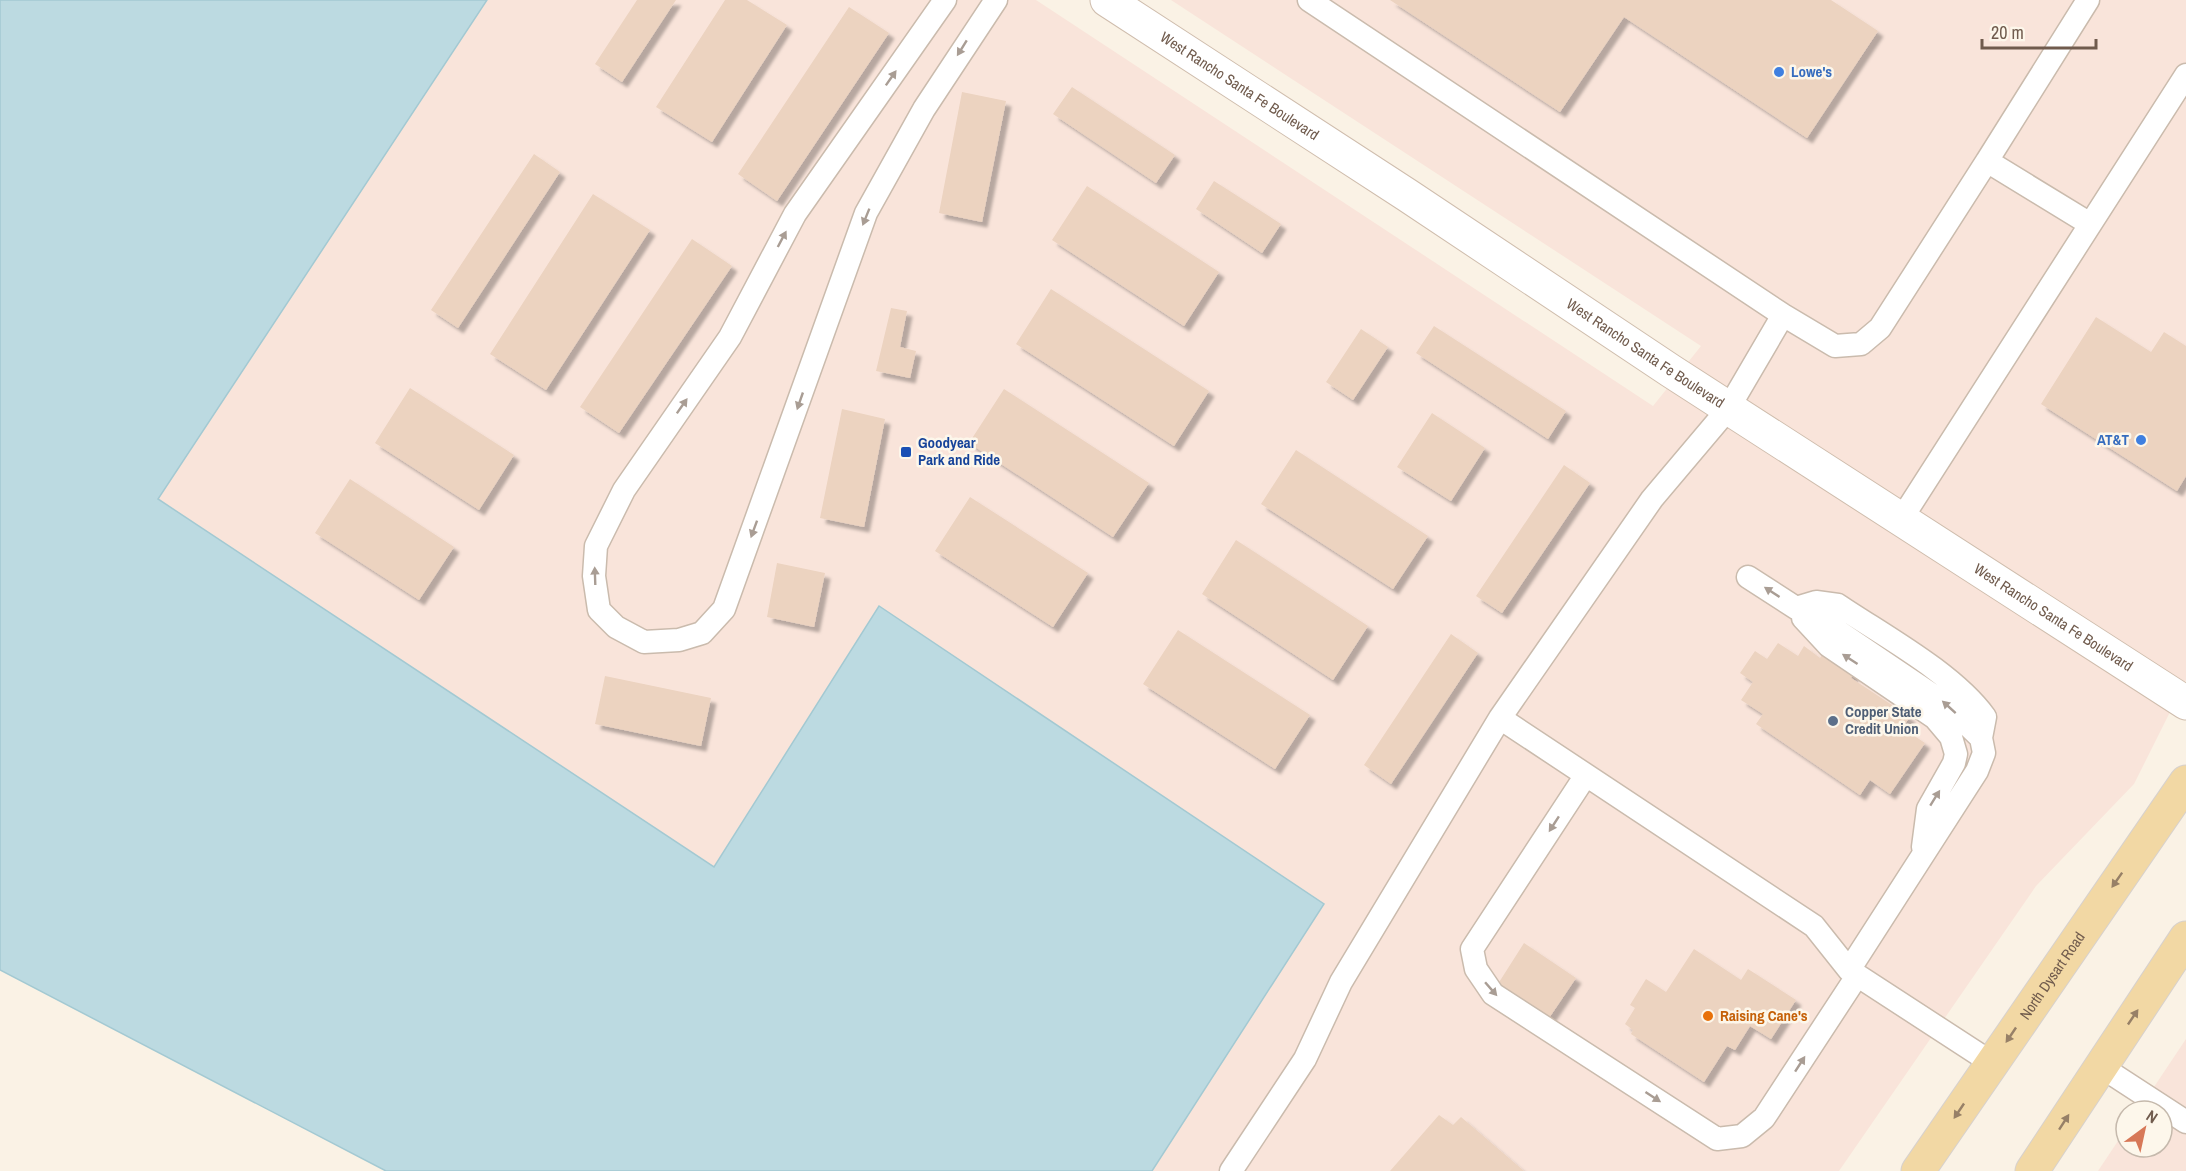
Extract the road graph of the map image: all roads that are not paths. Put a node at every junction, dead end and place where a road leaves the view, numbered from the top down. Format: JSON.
{"nodes":[{"id":1,"x":945,"y":0,"type":"edge"},
{"id":2,"x":996,"y":0,"type":"edge"},
{"id":3,"x":1107,"y":0,"type":"edge"},
{"id":4,"x":1309,"y":0,"type":"edge"},
{"id":5,"x":2088,"y":0,"type":"edge"},
{"id":6,"x":2186,"y":75,"type":"edge"},
{"id":7,"x":1987,"y":161,"type":"junction"},
{"id":8,"x":2090,"y":224,"type":"junction"},
{"id":9,"x":1783,"y":315,"type":"junction"},
{"id":10,"x":1728,"y":409,"type":"junction"},
{"id":11,"x":1902,"y":518,"type":"junction"},
{"id":12,"x":1748,"y":577,"type":"dead end"},
{"id":13,"x":1796,"y":608,"type":"junction"},
{"id":14,"x":2186,"y":703,"type":"edge"},
{"id":15,"x":1500,"y":718,"type":"junction"},
{"id":16,"x":1586,"y":776,"type":"junction"},
{"id":17,"x":2186,"y":782,"type":"edge"},
{"id":18,"x":1922,"y":854,"type":"junction"},
{"id":19,"x":2186,"y":938,"type":"edge"},
{"id":20,"x":1853,"y":973,"type":"junction"},
{"id":21,"x":1992,"y":1063,"type":"junction"},
{"id":22,"x":2100,"y":1066,"type":"junction"},
{"id":23,"x":2186,"y":1122,"type":"edge"},
{"id":24,"x":1231,"y":1171,"type":"edge"},
{"id":25,"x":1918,"y":1171,"type":"edge"},
{"id":26,"x":2032,"y":1171,"type":"edge"}],
"edges":[{"from":2,"to":1,"type":"lane","one_way":true},
{"from":3,"to":10,"type":"street","name":"West Rancho Santa Fe Boulevard"},
{"from":4,"to":9,"type":"lane"},
{"from":5,"to":7,"type":"lane"},
{"from":6,"to":8,"type":"lane"},
{"from":7,"to":8,"type":"lane"},
{"from":7,"to":9,"type":"lane"},
{"from":8,"to":11,"type":"lane"},
{"from":9,"to":10,"type":"lane"},
{"from":10,"to":11,"type":"street","name":"West Rancho Santa Fe Boulevard"},
{"from":10,"to":15,"type":"lane"},
{"from":11,"to":14,"type":"street","name":"West Rancho Santa Fe Boulevard"},
{"from":13,"to":12,"type":"lane","one_way":true},
{"from":18,"to":13,"type":"lane","one_way":true},
{"from":18,"to":13,"type":"lane","one_way":true},
{"from":15,"to":16,"type":"lane"},
{"from":15,"to":24,"type":"lane"},
{"from":16,"to":20,"type":"lane"},
{"from":16,"to":20,"type":"lane","one_way":true},
{"from":17,"to":21,"type":"main road","name":"North Dysart Road","one_way":true},
{"from":18,"to":20,"type":"lane"},
{"from":22,"to":19,"type":"main road","one_way":true},
{"from":20,"to":21,"type":"lane"},
{"from":21,"to":25,"type":"main road","name":"North Dysart Road","one_way":true},
{"from":22,"to":23,"type":"lane"},
{"from":26,"to":22,"type":"main road","one_way":true}]}
